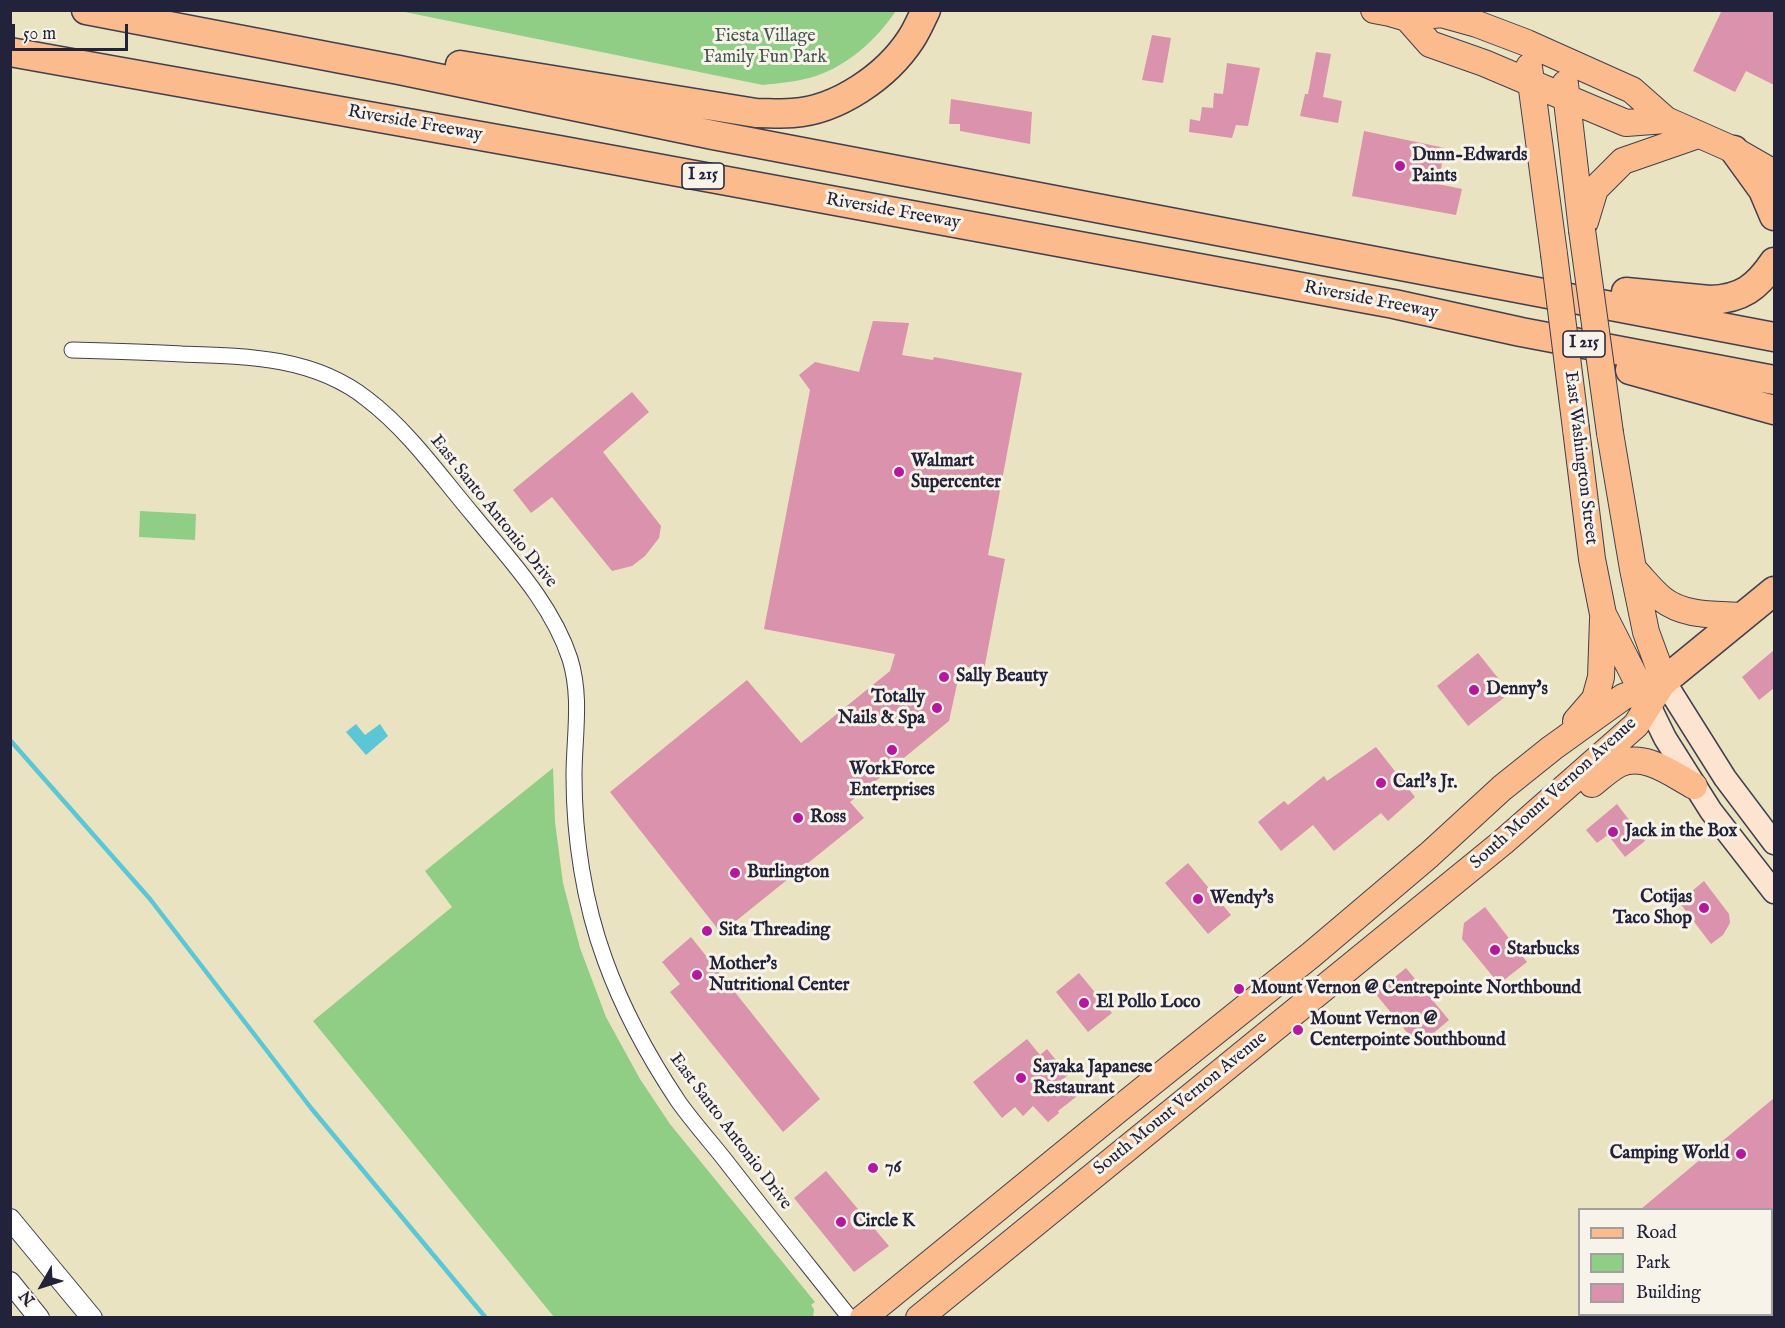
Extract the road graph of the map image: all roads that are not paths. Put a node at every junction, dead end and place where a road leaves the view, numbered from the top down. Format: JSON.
{"nodes":[{"id":1,"x":86,"y":10,"type":"edge"},
{"id":2,"x":926,"y":10,"type":"edge"},
{"id":3,"x":1374,"y":10,"type":"edge"},
{"id":4,"x":1407,"y":18,"type":"junction"},
{"id":5,"x":1527,"y":43,"type":"junction"},
{"id":6,"x":10,"y":52,"type":"edge"},
{"id":7,"x":1563,"y":60,"type":"junction"},
{"id":8,"x":399,"y":70,"type":"junction"},
{"id":9,"x":1530,"y":82,"type":"junction"},
{"id":10,"x":1566,"y":97,"type":"junction"},
{"id":11,"x":1666,"y":120,"type":"junction"},
{"id":12,"x":1698,"y":135,"type":"junction"},
{"id":13,"x":1734,"y":150,"type":"junction"},
{"id":14,"x":1774,"y":173,"type":"edge"},
{"id":15,"x":1774,"y":216,"type":"edge"},
{"id":16,"x":1582,"y":230,"type":"junction"},
{"id":17,"x":1774,"y":262,"type":"edge"},
{"id":18,"x":1439,"y":272,"type":"junction"},
{"id":19,"x":1394,"y":304,"type":"junction"},
{"id":20,"x":1774,"y":337,"type":"edge"},
{"id":21,"x":72,"y":350,"type":"dead end"},
{"id":22,"x":1774,"y":380,"type":"edge"},
{"id":23,"x":1774,"y":410,"type":"edge"},
{"id":24,"x":1633,"y":568,"type":"junction"},
{"id":25,"x":1774,"y":591,"type":"edge"},
{"id":26,"x":1603,"y":614,"type":"junction"},
{"id":27,"x":1743,"y":616,"type":"junction"},
{"id":28,"x":1651,"y":692,"type":"junction"},
{"id":29,"x":1552,"y":748,"type":"junction"},
{"id":30,"x":1694,"y":786,"type":"junction"},
{"id":31,"x":1532,"y":816,"type":"junction"},
{"id":32,"x":1774,"y":843,"type":"edge"},
{"id":33,"x":1774,"y":892,"type":"edge"},
{"id":34,"x":10,"y":1219,"type":"edge"},
{"id":35,"x":10,"y":1282,"type":"edge"},
{"id":36,"x":39,"y":1317,"type":"edge"},
{"id":37,"x":92,"y":1317,"type":"edge"},
{"id":38,"x":850,"y":1317,"type":"edge"},
{"id":39,"x":863,"y":1317,"type":"edge"},
{"id":40,"x":919,"y":1317,"type":"edge"}],
"edges":[{"from":1,"to":8,"type":"highway","number":"I 215"},
{"from":2,"to":8,"type":"highway"},
{"from":3,"to":4,"type":"main road"},
{"from":4,"to":5,"type":"main road"},
{"from":4,"to":9,"type":"main road"},
{"from":5,"to":7,"type":"main road"},
{"from":5,"to":9,"type":"main road","name":"East Washington Street"},
{"from":6,"to":19,"type":"highway","name":"Riverside Freeway","number":"I 215"},
{"from":7,"to":10,"type":"main road","name":"East Washington Street"},
{"from":7,"to":11,"type":"main road"},
{"from":8,"to":18,"type":"highway","number":"I 215"},
{"from":9,"to":10,"type":"main road"},
{"from":9,"to":26,"type":"main road","name":"East Washington Street","bridge":true},
{"from":10,"to":11,"type":"main road"},
{"from":10,"to":16,"type":"main road","name":"East Washington Street"},
{"from":11,"to":12,"type":"main road"},
{"from":12,"to":13,"type":"main road"},
{"from":12,"to":16,"type":"main road"},
{"from":13,"to":14,"type":"main road"},
{"from":13,"to":15,"type":"highway"},
{"from":16,"to":24,"type":"main road","name":"East Washington Street","bridge":true},
{"from":17,"to":18,"type":"highway"},
{"from":18,"to":20,"type":"highway","number":"I 215"},
{"from":19,"to":22,"type":"highway","name":"Riverside Freeway","number":"I 215"},
{"from":19,"to":23,"type":"highway"},
{"from":21,"to":38,"type":"street","name":"East Santo Antonio Drive"},
{"from":24,"to":27,"type":"main road"},
{"from":24,"to":28,"type":"main road","name":"East Washington Street"},
{"from":25,"to":27,"type":"highway"},
{"from":26,"to":28,"type":"main road","name":"East Washington Street"},
{"from":26,"to":29,"type":"main road"},
{"from":27,"to":28,"type":"highway"},
{"from":28,"to":29,"type":"main road","name":"South Mount Vernon Avenue"},
{"from":28,"to":30,"type":"main road","name":"East Washington Street"},
{"from":28,"to":31,"type":"main road","name":"South Mount Vernon Avenue"},
{"from":28,"to":32,"type":"main road","name":"East Washington Street"},
{"from":29,"to":39,"type":"main road","name":"South Mount Vernon Avenue"},
{"from":30,"to":31,"type":"main road"},
{"from":30,"to":33,"type":"main road","name":"East Washington Street"},
{"from":31,"to":40,"type":"main road","name":"South Mount Vernon Avenue"},
{"from":34,"to":37,"type":"street"},
{"from":35,"to":36,"type":"street"}]}
